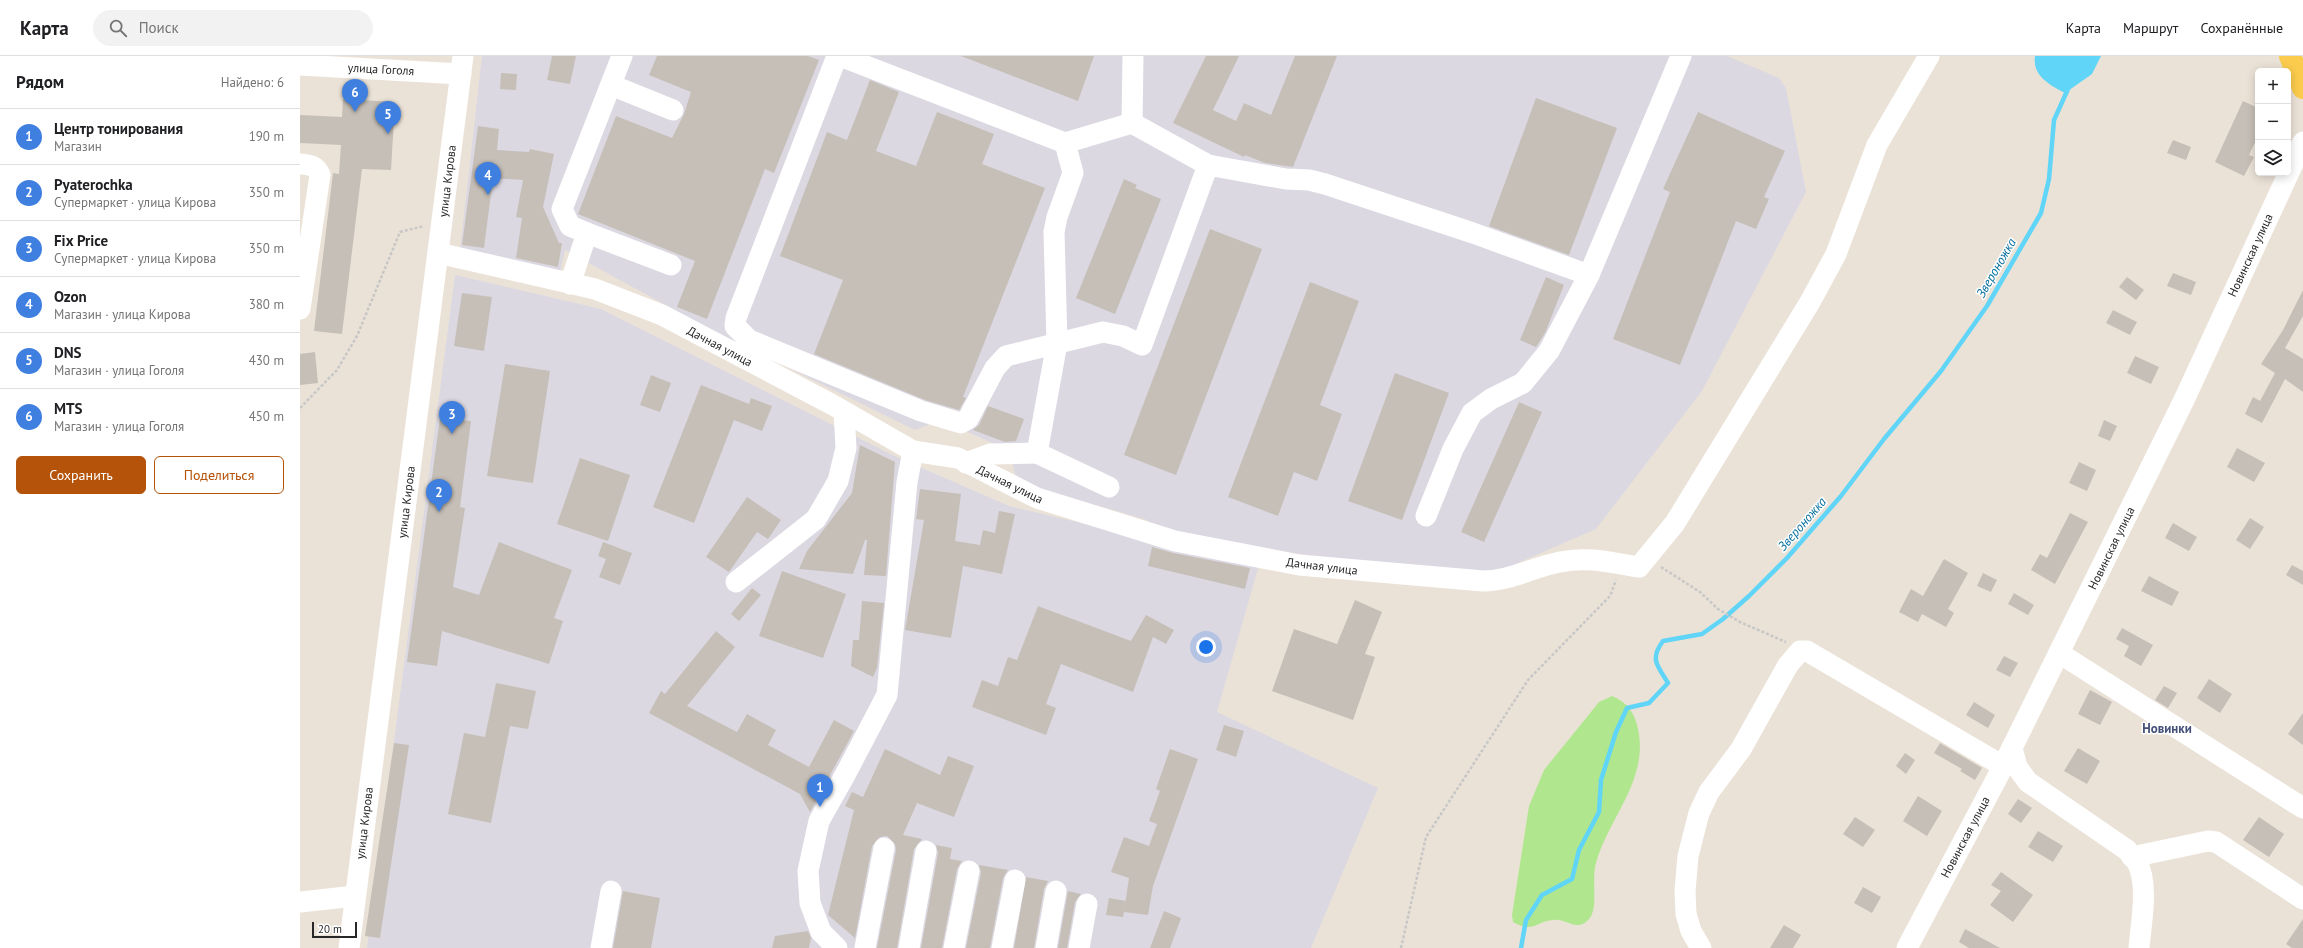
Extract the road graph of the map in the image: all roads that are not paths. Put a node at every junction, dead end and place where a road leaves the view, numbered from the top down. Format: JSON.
{"nodes":[{"id":1,"x":622,"y":56,"type":"edge"},
{"id":2,"x":837,"y":56,"type":"edge"},
{"id":3,"x":840,"y":56,"type":"edge"},
{"id":4,"x":1133,"y":56,"type":"edge"},
{"id":5,"x":1681,"y":56,"type":"edge"},
{"id":6,"x":1929,"y":56,"type":"edge"},
{"id":7,"x":2291,"y":59,"type":"edge"},
{"id":8,"x":300,"y":65,"type":"edge"},
{"id":9,"x":462,"y":65,"type":"edge"},
{"id":10,"x":611,"y":85,"type":"junction"},
{"id":11,"x":2303,"y":88,"type":"edge"},
{"id":12,"x":673,"y":110,"type":"dead end"},
{"id":13,"x":1132,"y":123,"type":"junction"},
{"id":14,"x":2303,"y":142,"type":"edge"},
{"id":15,"x":1065,"y":143,"type":"junction"},
{"id":16,"x":300,"y":164,"type":"edge"},
{"id":17,"x":1208,"y":165,"type":"junction"},
{"id":18,"x":587,"y":233,"type":"junction"},
{"id":19,"x":438,"y":253,"type":"junction"},
{"id":20,"x":671,"y":266,"type":"dead end"},
{"id":21,"x":1590,"y":275,"type":"junction"},
{"id":22,"x":570,"y":284,"type":"junction"},
{"id":23,"x":300,"y":309,"type":"edge"},
{"id":24,"x":1057,"y":343,"type":"junction"},
{"id":25,"x":844,"y":412,"type":"junction"},
{"id":26,"x":913,"y":451,"type":"junction"},
{"id":27,"x":1037,"y":453,"type":"junction"},
{"id":28,"x":966,"y":463,"type":"junction"},
{"id":29,"x":1109,"y":487,"type":"dead end"},
{"id":30,"x":1426,"y":516,"type":"dead end"},
{"id":31,"x":736,"y":582,"type":"dead end"},
{"id":32,"x":2059,"y":653,"type":"junction"},
{"id":33,"x":2008,"y":757,"type":"junction"},
{"id":34,"x":2028,"y":782,"type":"junction"},
{"id":35,"x":1992,"y":788,"type":"junction"},
{"id":36,"x":2303,"y":808,"type":"edge"},
{"id":37,"x":884,"y":848,"type":"dead end"},
{"id":38,"x":926,"y":851,"type":"dead end"},
{"id":39,"x":2132,"y":857,"type":"junction"},
{"id":40,"x":969,"y":871,"type":"dead end"},
{"id":41,"x":1015,"y":880,"type":"dead end"},
{"id":42,"x":611,"y":891,"type":"dead end"},
{"id":43,"x":1056,"y":891,"type":"dead end"},
{"id":44,"x":355,"y":896,"type":"junction"},
{"id":45,"x":2303,"y":899,"type":"edge"},
{"id":46,"x":300,"y":902,"type":"edge"},
{"id":47,"x":1088,"y":904,"type":"dead end"},
{"id":48,"x":819,"y":940,"type":"edge"},
{"id":49,"x":349,"y":948,"type":"edge"},
{"id":50,"x":601,"y":948,"type":"edge"},
{"id":51,"x":837,"y":948,"type":"edge"},
{"id":52,"x":865,"y":948,"type":"edge"},
{"id":53,"x":908,"y":948,"type":"edge"},
{"id":54,"x":954,"y":948,"type":"edge"},
{"id":55,"x":1002,"y":948,"type":"edge"},
{"id":56,"x":1046,"y":948,"type":"edge"},
{"id":57,"x":1079,"y":948,"type":"edge"},
{"id":58,"x":1701,"y":948,"type":"edge"},
{"id":59,"x":1907,"y":948,"type":"edge"},
{"id":60,"x":2139,"y":948,"type":"edge"}],
"edges":[{"from":1,"to":10,"type":"street"},
{"from":2,"to":24,"type":"street"},
{"from":3,"to":15,"type":"street"},
{"from":4,"to":13,"type":"street"},
{"from":5,"to":21,"type":"street"},
{"from":6,"to":28,"type":"street","name":"Дачная улица"},
{"from":7,"to":11,"type":"main road"},
{"from":8,"to":9,"type":"street","name":"улица Гоголя"},
{"from":9,"to":19,"type":"street","name":"улица Кирова"},
{"from":10,"to":12,"type":"street"},
{"from":10,"to":18,"type":"street"},
{"from":13,"to":15,"type":"street"},
{"from":13,"to":17,"type":"street"},
{"from":14,"to":32,"type":"street","name":"Новинская улица"},
{"from":15,"to":24,"type":"street"},
{"from":16,"to":23,"type":"street"},
{"from":17,"to":21,"type":"street"},
{"from":17,"to":24,"type":"street"},
{"from":18,"to":20,"type":"street"},
{"from":18,"to":22,"type":"street"},
{"from":19,"to":22,"type":"street","name":"Дачная улица"},
{"from":19,"to":44,"type":"street","name":"улица Кирова"},
{"from":21,"to":30,"type":"street"},
{"from":22,"to":25,"type":"street","name":"Дачная улица"},
{"from":24,"to":27,"type":"street"},
{"from":25,"to":26,"type":"street","name":"Дачная улица"},
{"from":25,"to":31,"type":"street"},
{"from":26,"to":28,"type":"street","name":"Дачная улица"},
{"from":26,"to":48,"type":"street"},
{"from":27,"to":28,"type":"street"},
{"from":27,"to":29,"type":"street"},
{"from":32,"to":33,"type":"street","name":"Новинская улица"},
{"from":32,"to":36,"type":"street"},
{"from":33,"to":34,"type":"street"},
{"from":33,"to":35,"type":"street","name":"Новинская улица"},
{"from":33,"to":58,"type":"street"},
{"from":34,"to":35,"type":"street"},
{"from":34,"to":39,"type":"street"},
{"from":35,"to":59,"type":"street","name":"Новинская улица"},
{"from":37,"to":52,"type":"street"},
{"from":38,"to":53,"type":"street"},
{"from":39,"to":45,"type":"street"},
{"from":39,"to":60,"type":"street"},
{"from":40,"to":54,"type":"street"},
{"from":41,"to":55,"type":"street"},
{"from":42,"to":50,"type":"street"},
{"from":43,"to":56,"type":"street"},
{"from":44,"to":46,"type":"street"},
{"from":44,"to":49,"type":"street","name":"улица Кирова"},
{"from":47,"to":57,"type":"street"},
{"from":48,"to":51,"type":"street"}]}
